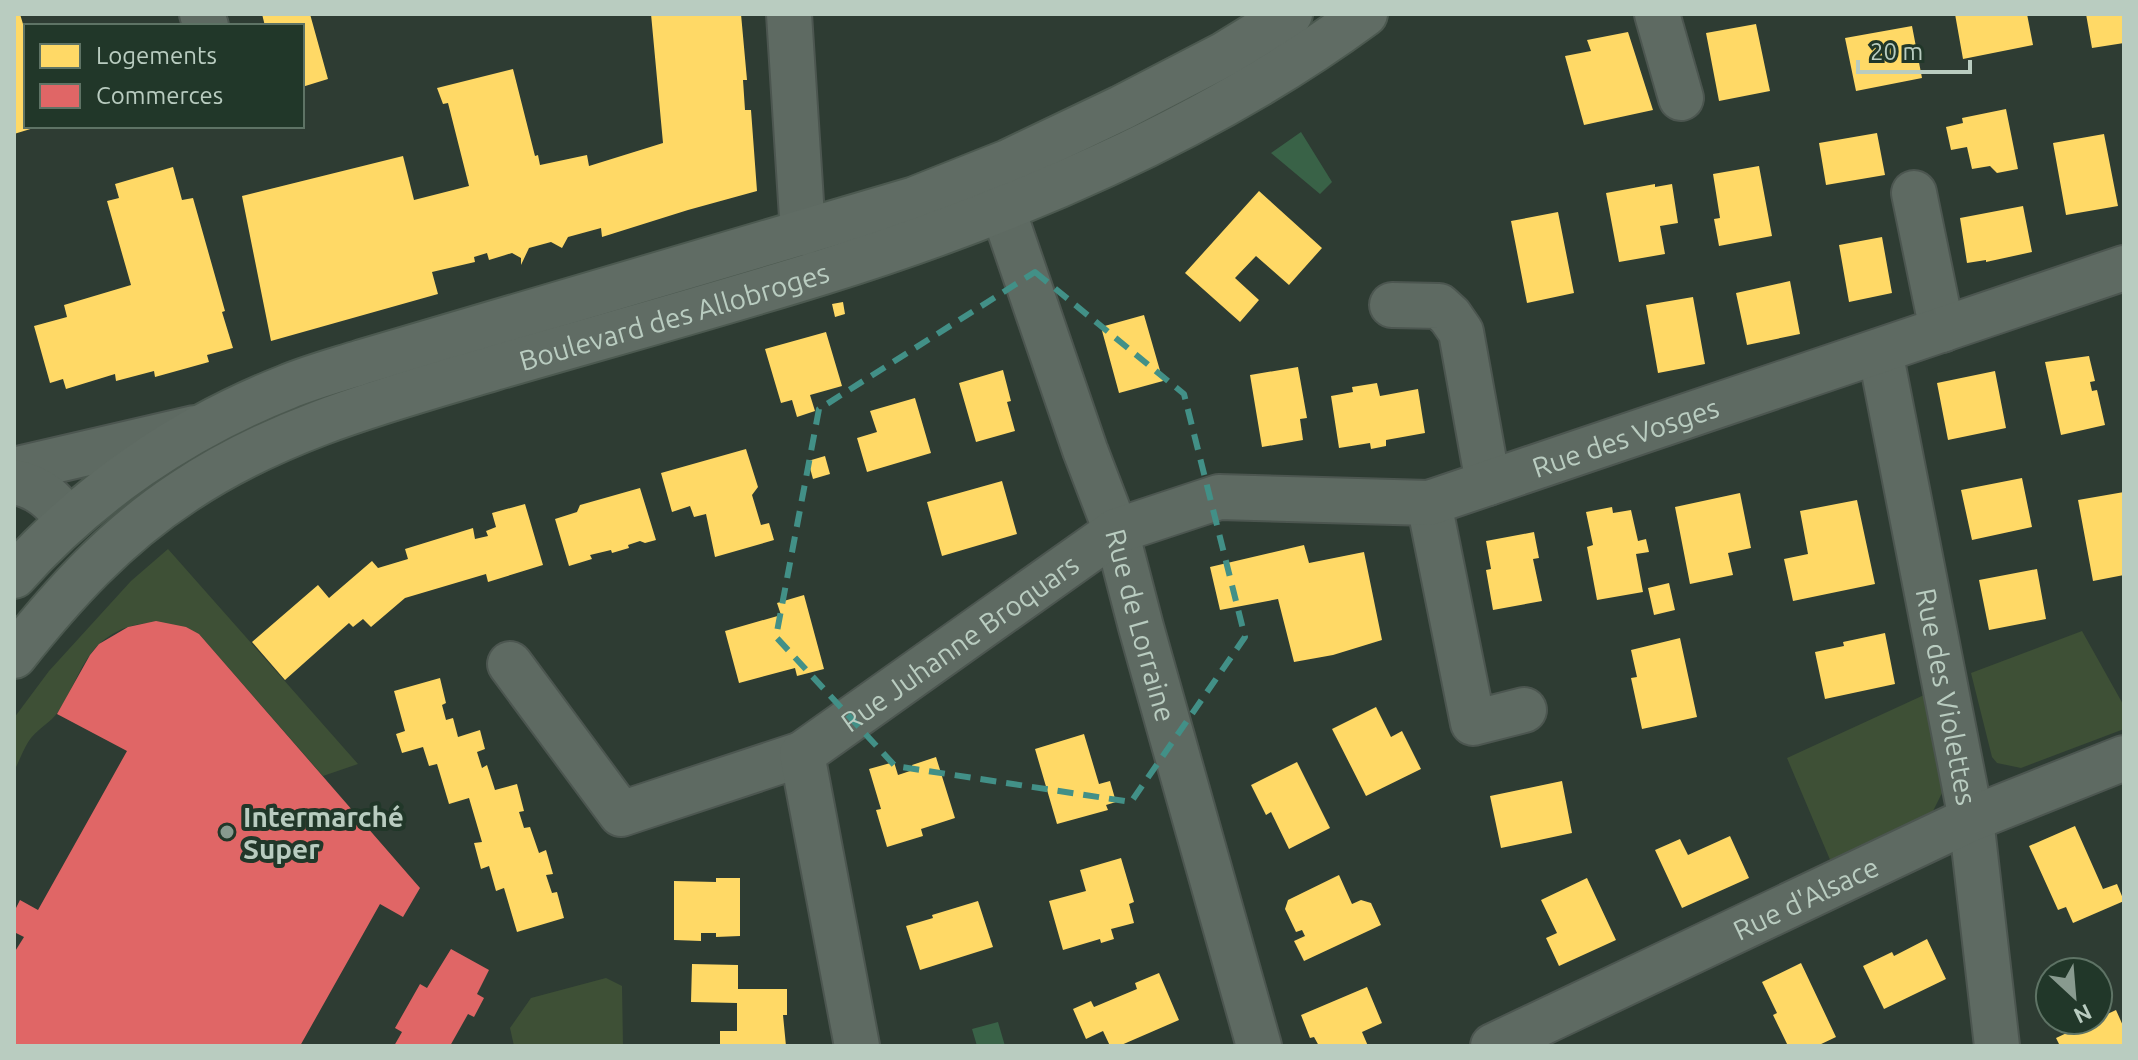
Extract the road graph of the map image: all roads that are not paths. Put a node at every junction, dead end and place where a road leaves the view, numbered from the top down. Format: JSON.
{"nodes":[{"id":1,"x":789,"y":14,"type":"edge"},
{"id":2,"x":1290,"y":14,"type":"edge"},
{"id":3,"x":1365,"y":14,"type":"edge"},
{"id":4,"x":1657,"y":14,"type":"edge"},
{"id":5,"x":1681,"y":98,"type":"dead end"},
{"id":6,"x":1914,"y":193,"type":"dead end"},
{"id":7,"x":1003,"y":210,"type":"junction"},
{"id":8,"x":803,"y":233,"type":"junction"},
{"id":9,"x":2124,"y":268,"type":"edge"},
{"id":10,"x":1392,"y":305,"type":"dead end"},
{"id":11,"x":1942,"y":330,"type":"junction"},
{"id":12,"x":1880,"y":351,"type":"junction"},
{"id":13,"x":201,"y":427,"type":"junction"},
{"id":14,"x":14,"y":470,"type":"edge"},
{"id":15,"x":14,"y":482,"type":"edge"},
{"id":16,"x":1488,"y":483,"type":"junction"},
{"id":17,"x":1429,"y":503,"type":"junction"},
{"id":18,"x":68,"y":520,"type":"junction"},
{"id":19,"x":1116,"y":531,"type":"junction"},
{"id":20,"x":14,"y":576,"type":"edge"},
{"id":21,"x":14,"y":656,"type":"edge"},
{"id":22,"x":510,"y":664,"type":"dead end"},
{"id":23,"x":1524,"y":710,"type":"dead end"},
{"id":24,"x":802,"y":754,"type":"junction"},
{"id":25,"x":2124,"y":758,"type":"edge"},
{"id":26,"x":1971,"y":819,"type":"junction"},
{"id":27,"x":857,"y":1046,"type":"edge"},
{"id":28,"x":1259,"y":1046,"type":"edge"},
{"id":29,"x":1493,"y":1046,"type":"edge"},
{"id":30,"x":1997,"y":1046,"type":"edge"}],
"edges":[{"from":1,"to":8,"type":"street"},
{"from":2,"to":8,"type":"main road","name":"Boulevard des Allobroges"},
{"from":3,"to":7,"type":"main road","name":"Boulevard des Allobroges"},
{"from":4,"to":5,"type":"street"},
{"from":6,"to":11,"type":"street"},
{"from":7,"to":19,"type":"street","name":"Rue de Lorraine"},
{"from":7,"to":21,"type":"main road","name":"Boulevard des Allobroges"},
{"from":8,"to":13,"type":"main road","name":"Boulevard des Allobroges"},
{"from":9,"to":11,"type":"street","name":"Rue des Vosges"},
{"from":10,"to":16,"type":"street"},
{"from":11,"to":12,"type":"street","name":"Rue des Vosges"},
{"from":12,"to":16,"type":"street","name":"Rue des Vosges"},
{"from":12,"to":26,"type":"street","name":"Rue des Violettes"},
{"from":13,"to":14,"type":"street"},
{"from":13,"to":18,"type":"main road","name":"Boulevard des Allobroges"},
{"from":15,"to":18,"type":"street"},
{"from":16,"to":17,"type":"street","name":"Rue des Vosges"},
{"from":17,"to":19,"type":"street","name":"Rue des Vosges"},
{"from":17,"to":23,"type":"street"},
{"from":18,"to":20,"type":"main road","name":"Boulevard des Allobroges"},
{"from":19,"to":24,"type":"street","name":"Rue Juhanne Broquars"},
{"from":19,"to":28,"type":"street","name":"Rue de Lorraine"},
{"from":22,"to":24,"type":"street","name":"Rue Juhanne Broquars"},
{"from":24,"to":27,"type":"street"},
{"from":25,"to":26,"type":"street","name":"Rue d'Alsace"},
{"from":26,"to":29,"type":"street","name":"Rue d'Alsace"},
{"from":26,"to":30,"type":"street","name":"Rue des Violettes"}]}
